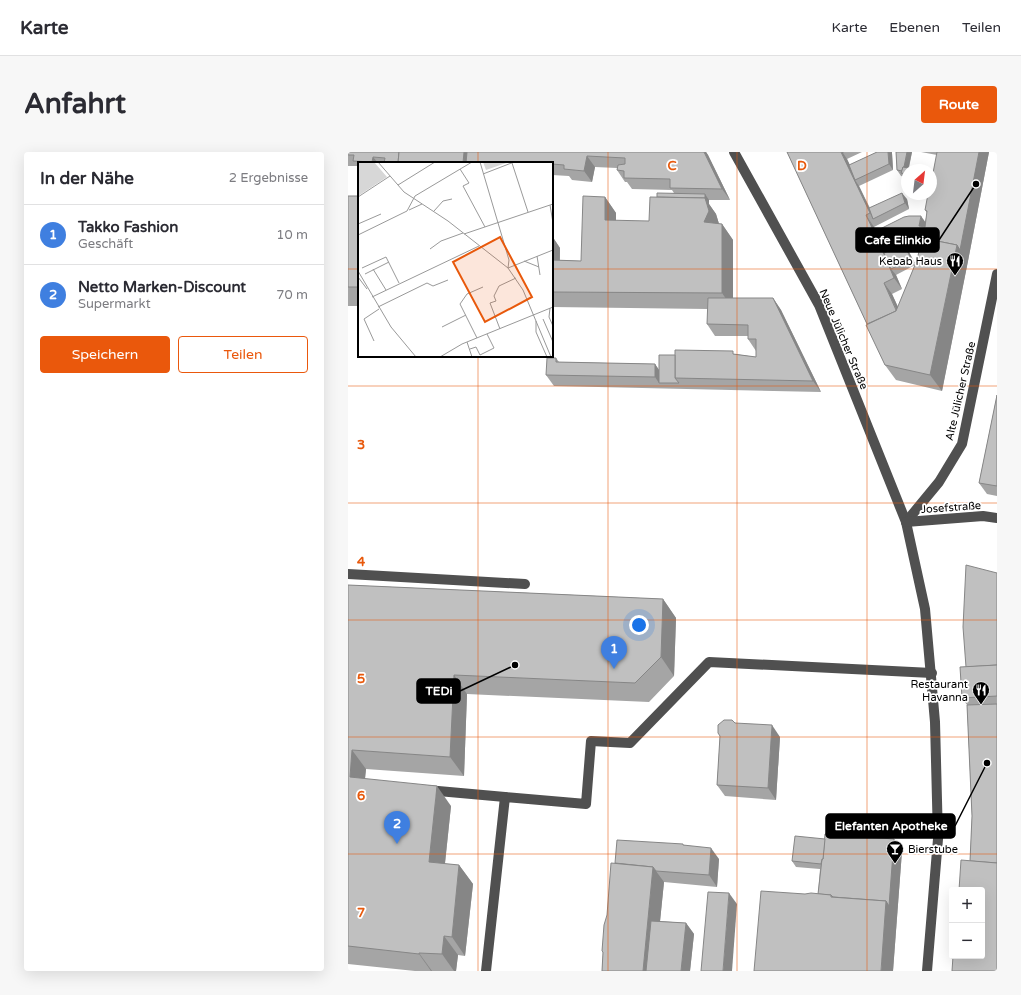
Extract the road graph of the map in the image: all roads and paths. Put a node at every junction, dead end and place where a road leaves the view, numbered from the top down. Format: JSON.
{"nodes":[{"id":1,"x":734,"y":152,"type":"edge"},
{"id":2,"x":997,"y":274,"type":"edge"},
{"id":3,"x":997,"y":518,"type":"edge"},
{"id":4,"x":906,"y":522,"type":"junction"},
{"id":5,"x":348,"y":574,"type":"edge"},
{"id":6,"x":525,"y":584,"type":"dead end"},
{"id":7,"x":932,"y":673,"type":"junction"},
{"id":8,"x":418,"y":789,"type":"edge"},
{"id":9,"x":505,"y":798,"type":"junction"},
{"id":10,"x":486,"y":971,"type":"edge"},
{"id":11,"x":927,"y":971,"type":"edge"}],
"edges":[{"from":1,"to":4,"type":"street","name":"Neue Jülicher Straße"},
{"from":2,"to":4,"type":"street","name":"Alte Jülicher Straße"},
{"from":3,"to":4,"type":"street","name":"Josefstraße"},
{"from":4,"to":7,"type":"street","name":"Neue Jülicher Straße"},
{"from":5,"to":6,"type":"street"},
{"from":7,"to":9,"type":"street"},
{"from":7,"to":11,"type":"street","name":"Neue Jülicher Straße"},
{"from":8,"to":9,"type":"street"},
{"from":9,"to":10,"type":"street"}]}
